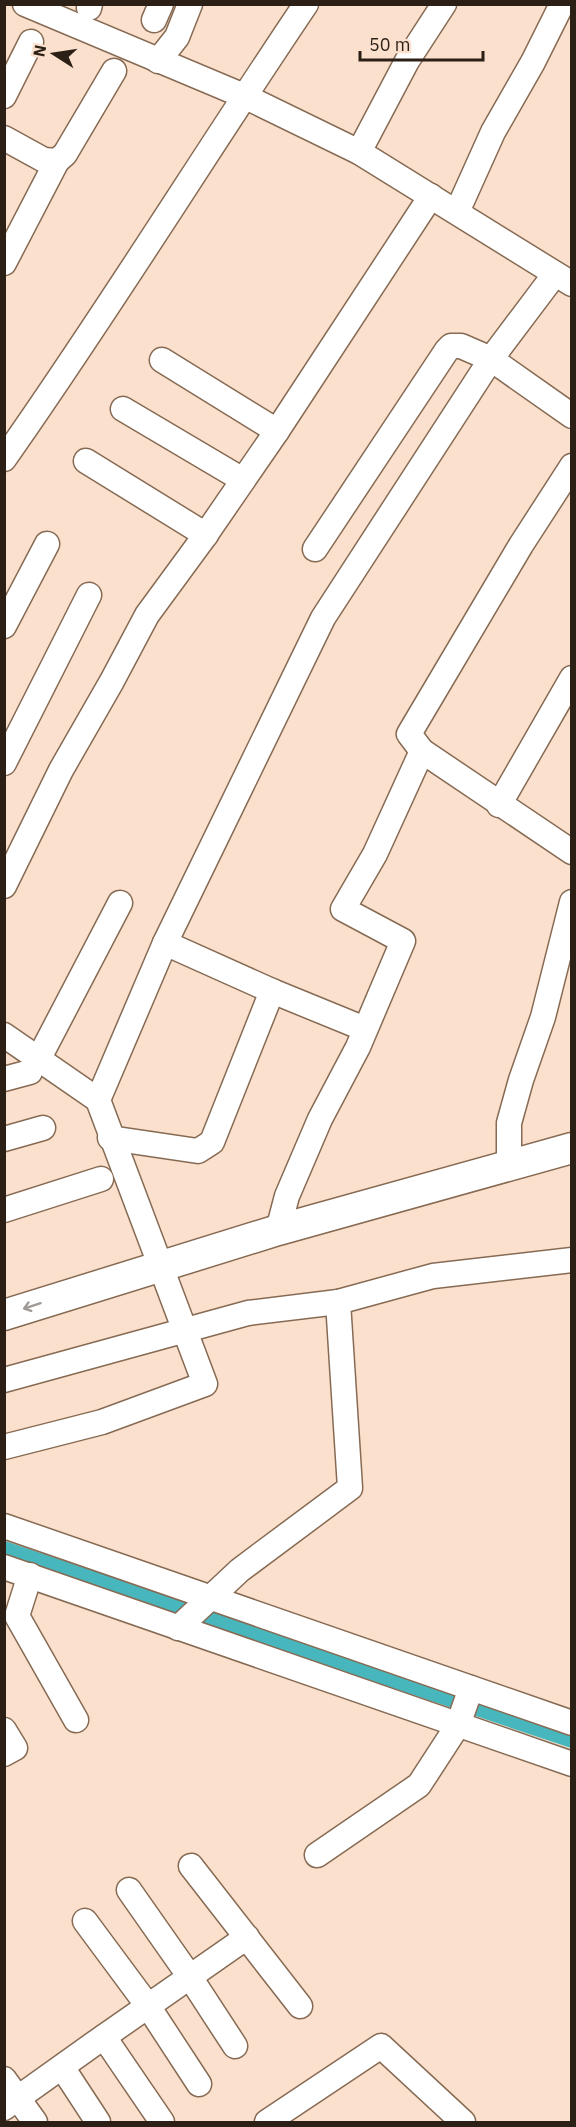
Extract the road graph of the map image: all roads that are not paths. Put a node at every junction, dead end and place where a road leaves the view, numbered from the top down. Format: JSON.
{"nodes":[{"id":1,"x":24,"y":4,"type":"edge"},
{"id":2,"x":190,"y":4,"type":"edge"},
{"id":3,"x":306,"y":4,"type":"edge"},
{"id":4,"x":444,"y":4,"type":"edge"},
{"id":5,"x":562,"y":4,"type":"edge"},
{"id":6,"x":31,"y":42,"type":"dead end"},
{"id":7,"x":158,"y":61,"type":"junction"},
{"id":8,"x":114,"y":71,"type":"dead end"},
{"id":9,"x":4,"y":96,"type":"edge"},
{"id":10,"x":244,"y":96,"type":"junction"},
{"id":11,"x":7,"y":145,"type":"edge"},
{"id":12,"x":359,"y":152,"type":"junction"},
{"id":13,"x":57,"y":161,"type":"junction"},
{"id":14,"x":431,"y":196,"type":"junction"},
{"id":15,"x":457,"y":212,"type":"junction"},
{"id":16,"x":4,"y":263,"type":"edge"},
{"id":17,"x":563,"y":279,"type":"edge"},
{"id":18,"x":491,"y":359,"type":"junction"},
{"id":19,"x":162,"y":360,"type":"dead end"},
{"id":20,"x":123,"y":409,"type":"dead end"},
{"id":21,"x":572,"y":416,"type":"edge"},
{"id":22,"x":277,"y":431,"type":"junction"},
{"id":23,"x":4,"y":459,"type":"edge"},
{"id":24,"x":86,"y":461,"type":"dead end"},
{"id":25,"x":572,"y":466,"type":"edge"},
{"id":26,"x":243,"y":480,"type":"junction"},
{"id":27,"x":206,"y":535,"type":"junction"},
{"id":28,"x":47,"y":544,"type":"dead end"},
{"id":29,"x":315,"y":549,"type":"dead end"},
{"id":30,"x":88,"y":595,"type":"dead end"},
{"id":31,"x":4,"y":626,"type":"edge"},
{"id":32,"x":572,"y":678,"type":"edge"},
{"id":33,"x":422,"y":751,"type":"junction"},
{"id":34,"x":4,"y":763,"type":"edge"},
{"id":35,"x":500,"y":805,"type":"junction"},
{"id":36,"x":572,"y":852,"type":"edge"},
{"id":37,"x":4,"y":886,"type":"edge"},
{"id":38,"x":572,"y":902,"type":"edge"},
{"id":39,"x":120,"y":903,"type":"dead end"},
{"id":40,"x":165,"y":943,"type":"junction"},
{"id":41,"x":272,"y":991,"type":"junction"},
{"id":42,"x":365,"y":1029,"type":"junction"},
{"id":43,"x":4,"y":1035,"type":"edge"},
{"id":44,"x":34,"y":1066,"type":"junction"},
{"id":45,"x":4,"y":1079,"type":"edge"},
{"id":46,"x":98,"y":1100,"type":"junction"},
{"id":47,"x":44,"y":1128,"type":"dead end"},
{"id":48,"x":572,"y":1128,"type":"edge"},
{"id":49,"x":110,"y":1138,"type":"junction"},
{"id":50,"x":4,"y":1139,"type":"edge"},
{"id":51,"x":572,"y":1148,"type":"edge"},
{"id":52,"x":509,"y":1157,"type":"junction"},
{"id":53,"x":101,"y":1179,"type":"dead end"},
{"id":54,"x":4,"y":1209,"type":"edge"},
{"id":55,"x":281,"y":1220,"type":"junction"},
{"id":56,"x":156,"y":1258,"type":"junction"},
{"id":57,"x":572,"y":1260,"type":"edge"},
{"id":58,"x":4,"y":1293,"type":"edge"},
{"id":59,"x":338,"y":1302,"type":"junction"},
{"id":60,"x":4,"y":1315,"type":"edge"},
{"id":61,"x":184,"y":1330,"type":"junction"},
{"id":62,"x":4,"y":1380,"type":"edge"},
{"id":63,"x":4,"y":1448,"type":"edge"},
{"id":64,"x":4,"y":1526,"type":"edge"},
{"id":65,"x":4,"y":1567,"type":"edge"},
{"id":66,"x":30,"y":1575,"type":"junction"},
{"id":67,"x":212,"y":1598,"type":"junction"},
{"id":68,"x":178,"y":1628,"type":"junction"},
{"id":69,"x":471,"y":1688,"type":"junction"},
{"id":70,"x":76,"y":1720,"type":"dead end"},
{"id":71,"x":572,"y":1723,"type":"edge"},
{"id":72,"x":458,"y":1724,"type":"junction"},
{"id":73,"x":4,"y":1730,"type":"edge"},
{"id":74,"x":4,"y":1754,"type":"edge"},
{"id":75,"x":572,"y":1764,"type":"edge"},
{"id":76,"x":317,"y":1856,"type":"dead end"},
{"id":77,"x":191,"y":1866,"type":"dead end"},
{"id":78,"x":129,"y":1890,"type":"dead end"},
{"id":79,"x":85,"y":1921,"type":"dead end"},
{"id":80,"x":247,"y":1937,"type":"junction"},
{"id":81,"x":190,"y":1977,"type":"junction"},
{"id":82,"x":148,"y":2006,"type":"junction"},
{"id":83,"x":300,"y":2006,"type":"dead end"},
{"id":84,"x":104,"y":2037,"type":"junction"},
{"id":85,"x":235,"y":2046,"type":"dead end"},
{"id":86,"x":62,"y":2067,"type":"junction"},
{"id":87,"x":4,"y":2079,"type":"edge"},
{"id":88,"x":199,"y":2084,"type":"dead end"},
{"id":89,"x":12,"y":2104,"type":"edge"},
{"id":90,"x":35,"y":2122,"type":"edge"},
{"id":91,"x":98,"y":2122,"type":"edge"},
{"id":92,"x":162,"y":2122,"type":"edge"},
{"id":93,"x":267,"y":2122,"type":"edge"},
{"id":94,"x":463,"y":2122,"type":"edge"}],
"edges":[{"from":1,"to":7,"type":"street"},
{"from":2,"to":7,"type":"street"},
{"from":3,"to":10,"type":"street"},
{"from":4,"to":12,"type":"street"},
{"from":5,"to":15,"type":"street"},
{"from":6,"to":9,"type":"street"},
{"from":7,"to":10,"type":"street"},
{"from":8,"to":13,"type":"street"},
{"from":10,"to":12,"type":"street"},
{"from":10,"to":23,"type":"street"},
{"from":11,"to":13,"type":"street"},
{"from":12,"to":14,"type":"street"},
{"from":13,"to":16,"type":"street"},
{"from":14,"to":15,"type":"street"},
{"from":14,"to":22,"type":"street"},
{"from":15,"to":17,"type":"street"},
{"from":17,"to":18,"type":"street"},
{"from":18,"to":21,"type":"street"},
{"from":18,"to":29,"type":"street"},
{"from":18,"to":40,"type":"street"},
{"from":19,"to":22,"type":"street"},
{"from":20,"to":26,"type":"street"},
{"from":22,"to":26,"type":"street"},
{"from":24,"to":27,"type":"street"},
{"from":25,"to":33,"type":"street"},
{"from":26,"to":27,"type":"street"},
{"from":27,"to":37,"type":"street"},
{"from":28,"to":31,"type":"street"},
{"from":30,"to":34,"type":"street"},
{"from":32,"to":35,"type":"street"},
{"from":33,"to":35,"type":"street"},
{"from":33,"to":42,"type":"street"},
{"from":35,"to":36,"type":"street"},
{"from":38,"to":52,"type":"street"},
{"from":39,"to":44,"type":"street"},
{"from":40,"to":41,"type":"street"},
{"from":40,"to":46,"type":"street"},
{"from":41,"to":42,"type":"street"},
{"from":41,"to":49,"type":"street"},
{"from":42,"to":55,"type":"street"},
{"from":43,"to":44,"type":"street"},
{"from":44,"to":45,"type":"street"},
{"from":44,"to":46,"type":"street"},
{"from":46,"to":49,"type":"street"},
{"from":47,"to":50,"type":"street"},
{"from":48,"to":52,"type":"main road"},
{"from":49,"to":56,"type":"street"},
{"from":51,"to":52,"type":"main road"},
{"from":52,"to":55,"type":"main road"},
{"from":53,"to":54,"type":"street"},
{"from":55,"to":56,"type":"main road"},
{"from":56,"to":58,"type":"main road"},
{"from":56,"to":60,"type":"main road","one_way":true},
{"from":56,"to":61,"type":"street"},
{"from":57,"to":59,"type":"street"},
{"from":59,"to":61,"type":"street"},
{"from":59,"to":67,"type":"street"},
{"from":61,"to":62,"type":"street"},
{"from":61,"to":63,"type":"street"},
{"from":64,"to":67,"type":"street"},
{"from":65,"to":66,"type":"street"},
{"from":66,"to":68,"type":"street"},
{"from":66,"to":70,"type":"street"},
{"from":67,"to":68,"type":"street"},
{"from":67,"to":69,"type":"street"},
{"from":68,"to":72,"type":"street"},
{"from":69,"to":71,"type":"street"},
{"from":69,"to":72,"type":"street"},
{"from":72,"to":75,"type":"street"},
{"from":72,"to":76,"type":"street"},
{"from":73,"to":74,"type":"street"},
{"from":77,"to":80,"type":"street"},
{"from":78,"to":81,"type":"street"},
{"from":79,"to":82,"type":"street"},
{"from":80,"to":81,"type":"street"},
{"from":80,"to":83,"type":"street"},
{"from":81,"to":82,"type":"street"},
{"from":81,"to":85,"type":"street"},
{"from":82,"to":84,"type":"street"},
{"from":82,"to":88,"type":"street"},
{"from":84,"to":86,"type":"street"},
{"from":84,"to":92,"type":"street"},
{"from":86,"to":89,"type":"street"},
{"from":86,"to":91,"type":"street"},
{"from":87,"to":89,"type":"street"},
{"from":89,"to":90,"type":"street"},
{"from":93,"to":94,"type":"street"}]}
